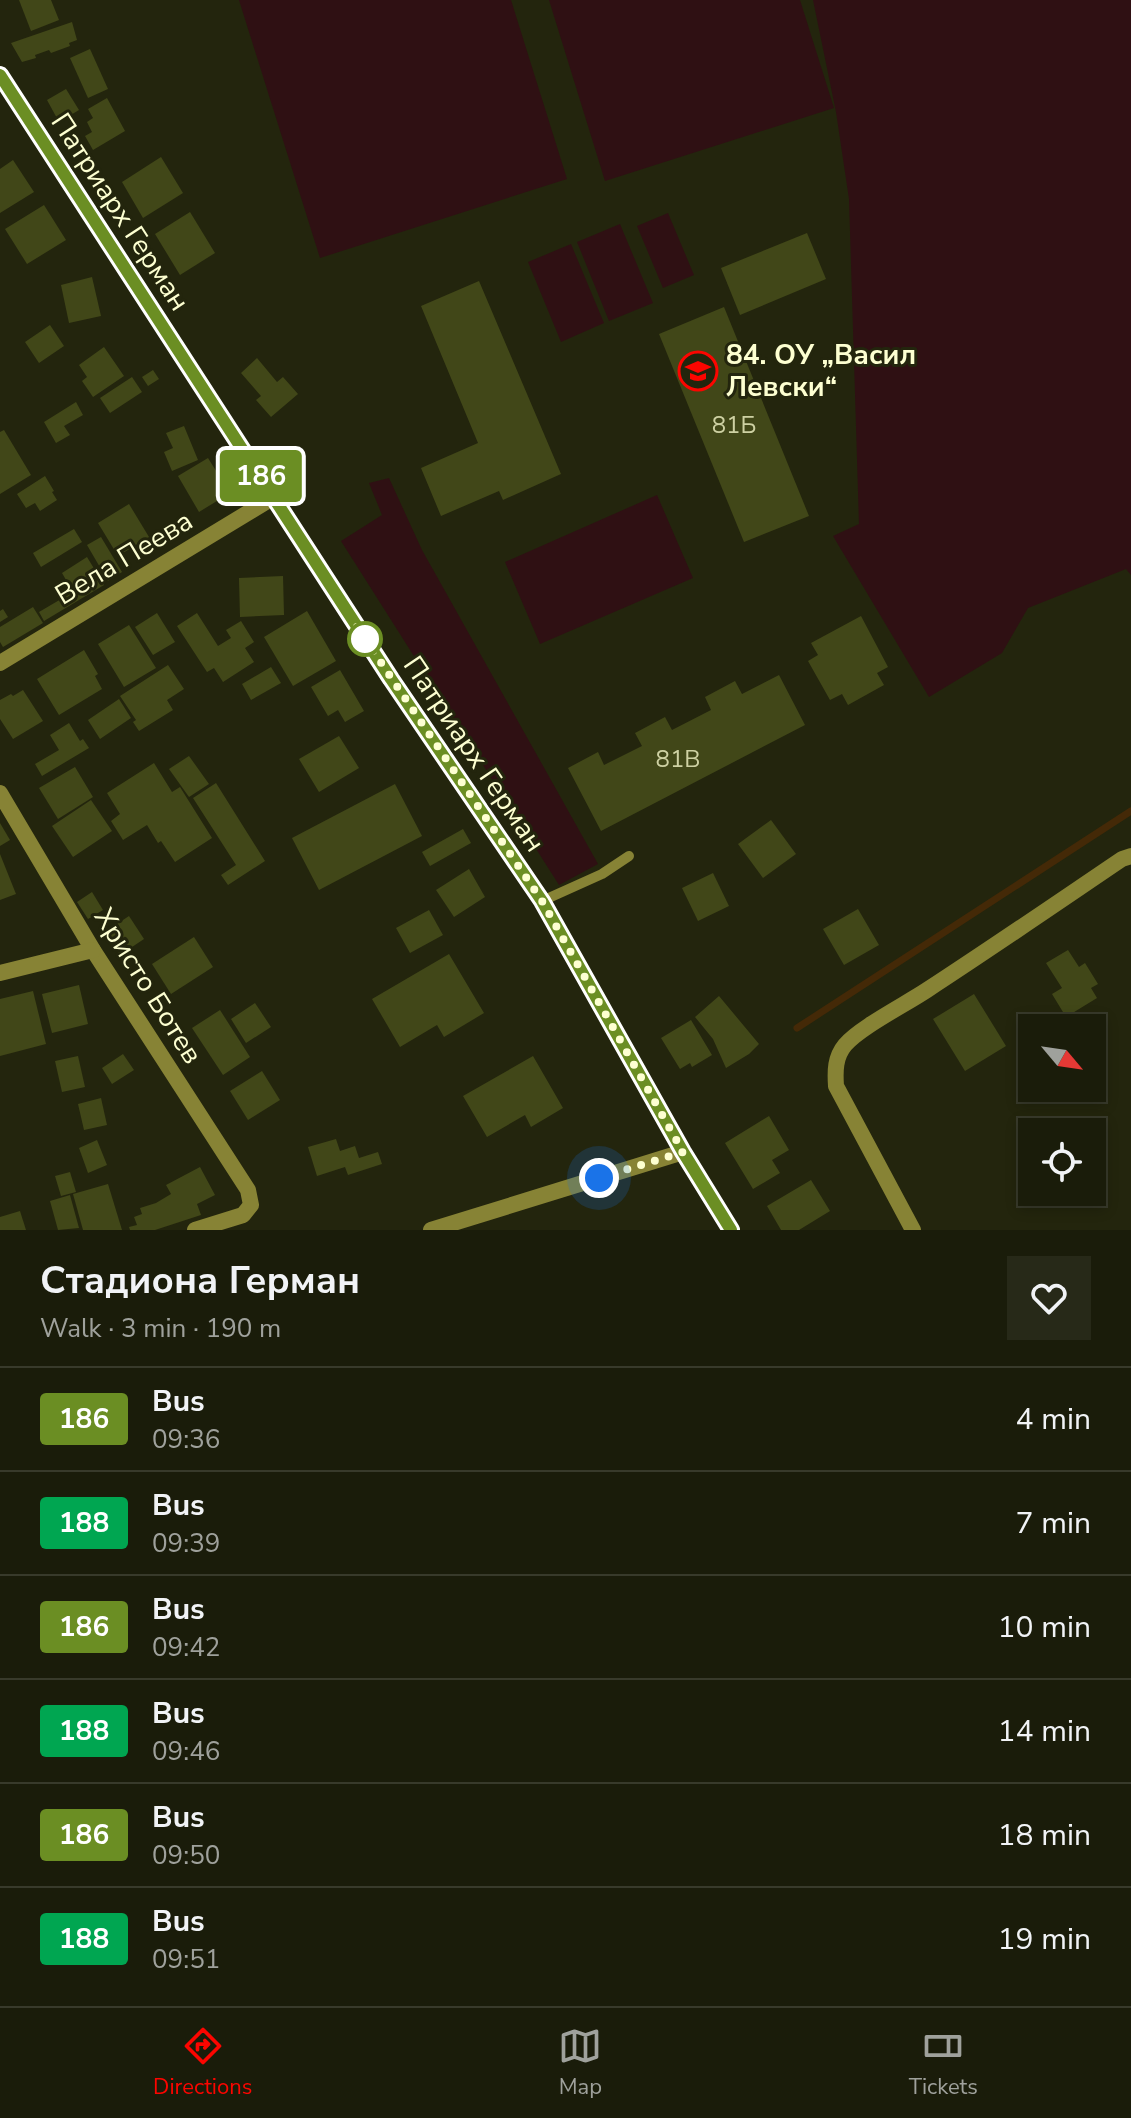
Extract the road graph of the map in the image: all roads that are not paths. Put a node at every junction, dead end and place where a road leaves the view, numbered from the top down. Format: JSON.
{"nodes":[{"id":1,"x":0,"y":75,"type":"edge"},
{"id":2,"x":274,"y":497,"type":"junction"},
{"id":3,"x":0,"y":663,"type":"edge"},
{"id":4,"x":0,"y":793,"type":"edge"},
{"id":5,"x":629,"y":856,"type":"dead end"},
{"id":6,"x":1131,"y":856,"type":"edge"},
{"id":7,"x":542,"y":901,"type":"junction"},
{"id":8,"x":93,"y":950,"type":"junction"},
{"id":9,"x":0,"y":973,"type":"edge"},
{"id":10,"x":683,"y":1152,"type":"junction"},
{"id":11,"x":195,"y":1230,"type":"edge"},
{"id":12,"x":431,"y":1230,"type":"edge"},
{"id":13,"x":731,"y":1230,"type":"edge"},
{"id":14,"x":913,"y":1230,"type":"edge"}],
"edges":[{"from":1,"to":2,"type":"street","name":"Патриарх Герман"},
{"from":2,"to":3,"type":"street","name":"Вела Пеева"},
{"from":2,"to":7,"type":"street","name":"Патриарх Герман"},
{"from":4,"to":8,"type":"street","name":"Христо Ботев"},
{"from":5,"to":7,"type":"lane"},
{"from":6,"to":14,"type":"street"},
{"from":7,"to":10,"type":"street","name":"Патриарх Герман"},
{"from":8,"to":9,"type":"street"},
{"from":8,"to":11,"type":"street","name":"Христо Ботев"},
{"from":10,"to":12,"type":"street"},
{"from":10,"to":13,"type":"street","name":"Патриарх Герман"}]}
